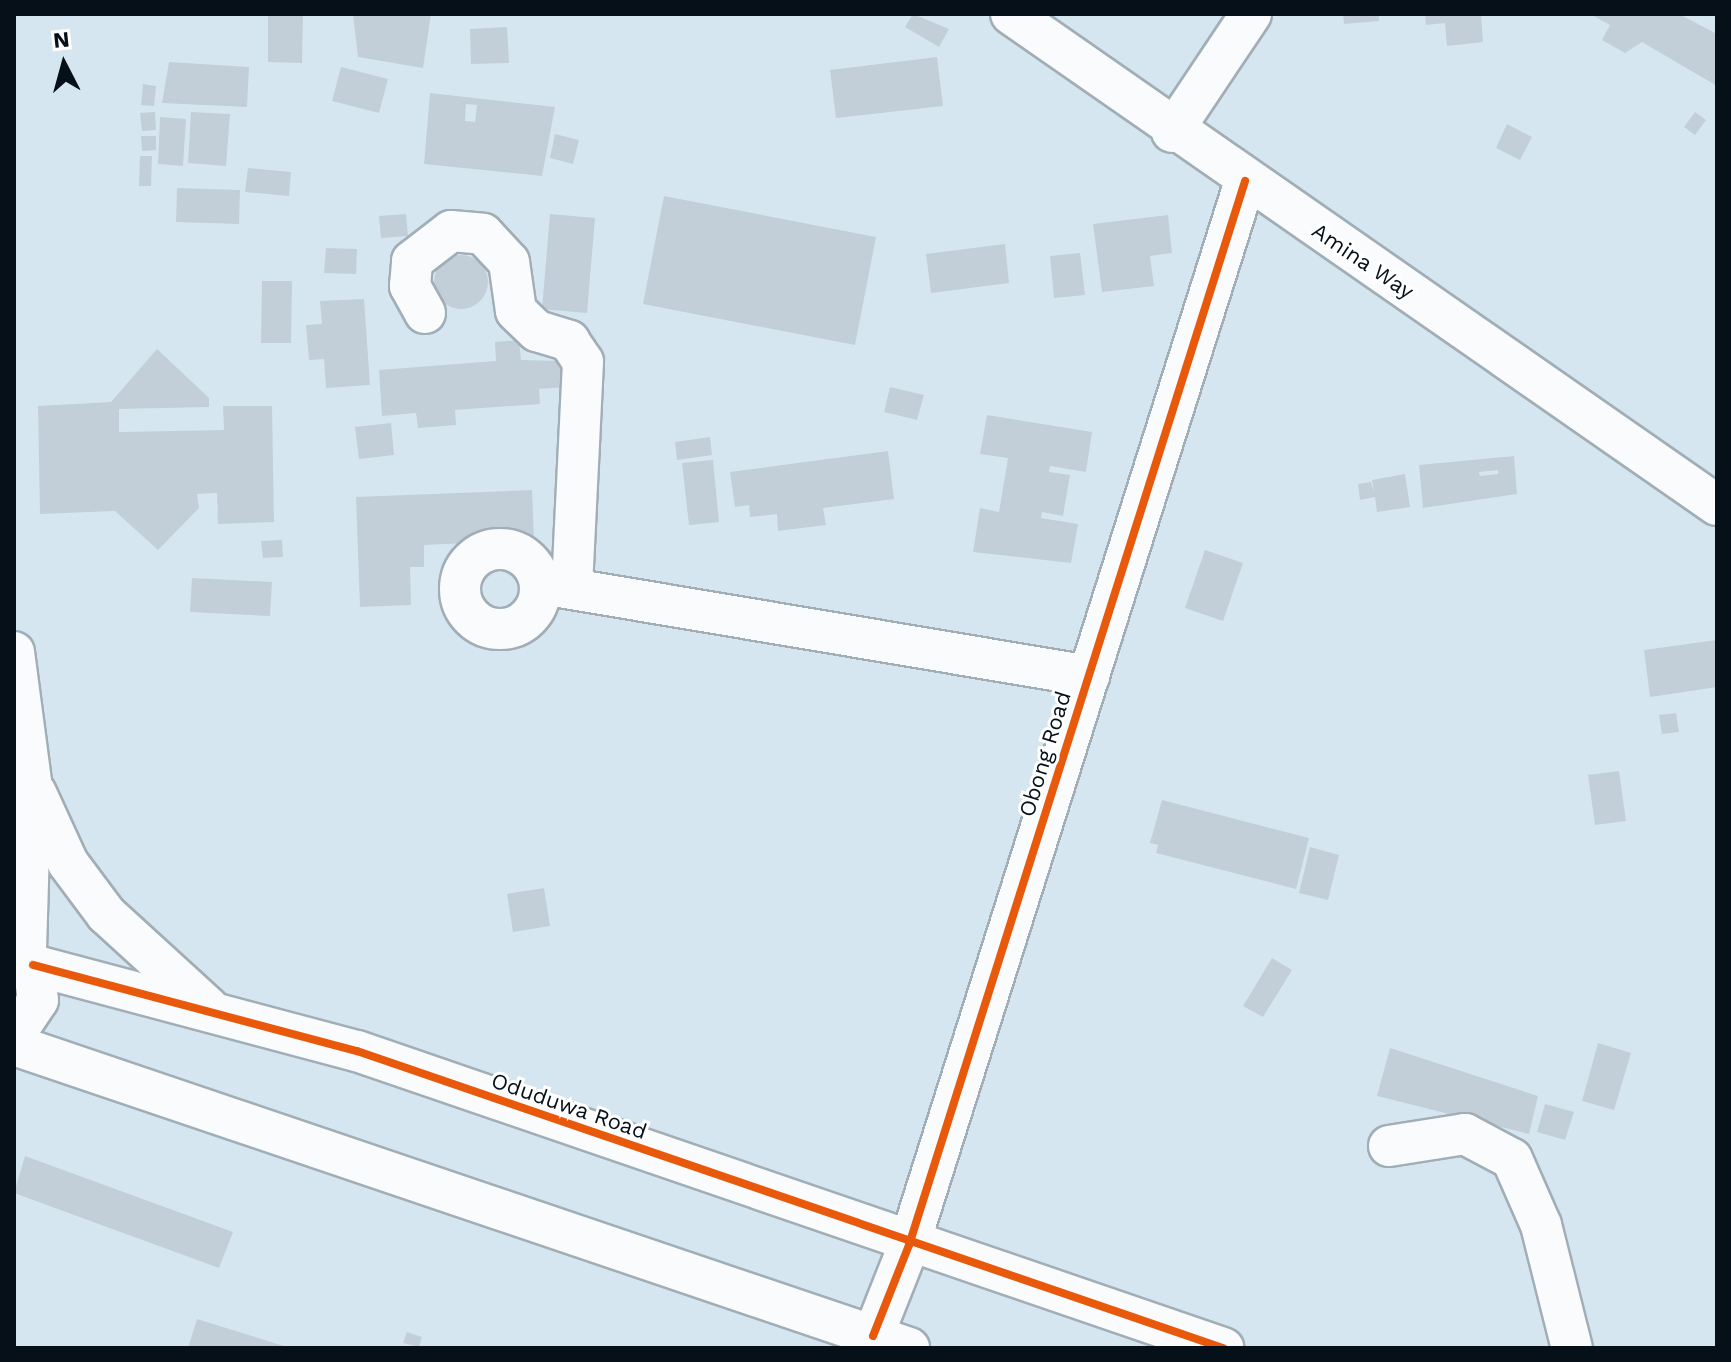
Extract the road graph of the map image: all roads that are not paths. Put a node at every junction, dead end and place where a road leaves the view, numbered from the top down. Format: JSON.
{"nodes":[{"id":1,"x":1011,"y":14,"type":"edge"},
{"id":2,"x":1251,"y":14,"type":"edge"},
{"id":3,"x":1172,"y":132,"type":"junction"},
{"id":4,"x":1245,"y":181,"type":"junction"},
{"id":5,"x":425,"y":313,"type":"dead end"},
{"id":6,"x":1717,"y":505,"type":"edge"},
{"id":7,"x":14,"y":652,"type":"edge"},
{"id":8,"x":1089,"y":676,"type":"junction"},
{"id":9,"x":31,"y":782,"type":"junction"},
{"id":10,"x":23,"y":830,"type":"edge"},
{"id":11,"x":24,"y":955,"type":"edge"},
{"id":12,"x":215,"y":1014,"type":"junction"},
{"id":13,"x":14,"y":1036,"type":"edge"},
{"id":14,"x":14,"y":1045,"type":"edge"},
{"id":15,"x":1389,"y":1146,"type":"dead end"},
{"id":16,"x":909,"y":1245,"type":"junction"},
{"id":17,"x":891,"y":1342,"type":"edge"},
{"id":18,"x":1223,"y":1348,"type":"edge"},
{"id":19,"x":1572,"y":1348,"type":"edge"}],
"edges":[{"from":1,"to":3,"type":"street","name":"Amina Way"},
{"from":2,"to":3,"type":"street"},
{"from":3,"to":4,"type":"street","name":"Amina Way"},
{"from":4,"to":6,"type":"street","name":"Amina Way"},
{"from":4,"to":8,"type":"street","name":"Obong Road"},
{"from":5,"to":8,"type":"street"},
{"from":7,"to":9,"type":"street"},
{"from":8,"to":16,"type":"street","name":"Obong Road"},
{"from":9,"to":10,"type":"street"},
{"from":9,"to":12,"type":"street"},
{"from":10,"to":11,"type":"street"},
{"from":11,"to":12,"type":"street","name":"Oduduwa Road"},
{"from":11,"to":13,"type":"street"},
{"from":12,"to":16,"type":"street","name":"Oduduwa Road"},
{"from":14,"to":17,"type":"street"},
{"from":15,"to":19,"type":"street"},
{"from":16,"to":17,"type":"street","name":"Obong Road"},
{"from":16,"to":18,"type":"street","name":"Oduduwa Road"}]}
